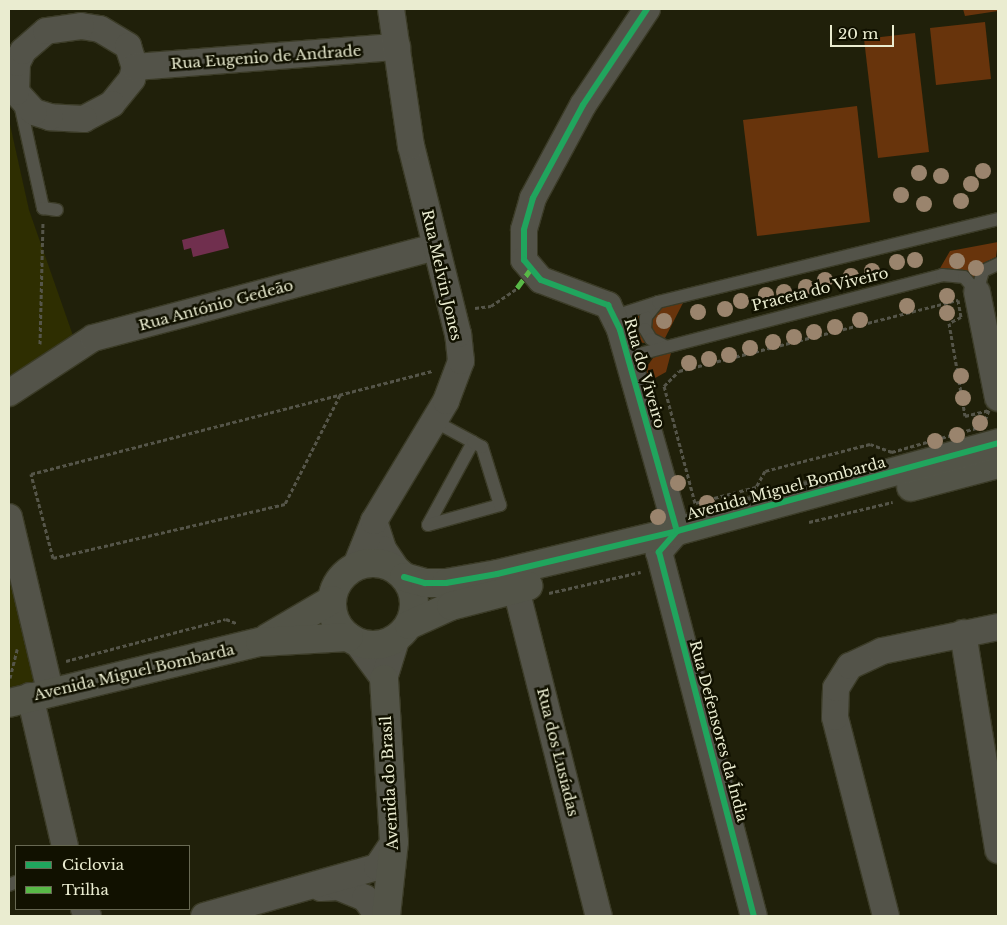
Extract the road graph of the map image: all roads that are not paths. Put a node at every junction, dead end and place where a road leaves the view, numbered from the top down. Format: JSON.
{"nodes":[{"id":1,"x":392,"y":9,"type":"edge"},
{"id":2,"x":647,"y":9,"type":"edge"},
{"id":3,"x":397,"y":47,"type":"junction"},
{"id":4,"x":135,"y":66,"type":"junction"},
{"id":5,"x":16,"y":92,"type":"junction"},
{"id":6,"x":50,"y":117,"type":"junction"},
{"id":7,"x":27,"y":130,"type":"junction"},
{"id":8,"x":57,"y":210,"type":"dead end"},
{"id":9,"x":998,"y":219,"type":"edge"},
{"id":10,"x":436,"y":247,"type":"junction"},
{"id":11,"x":998,"y":264,"type":"edge"},
{"id":12,"x":977,"y":292,"type":"junction"},
{"id":13,"x":658,"y":302,"type":"junction"},
{"id":14,"x":615,"y":316,"type":"junction"},
{"id":15,"x":665,"y":346,"type":"junction"},
{"id":16,"x":628,"y":357,"type":"junction"},
{"id":17,"x":10,"y":391,"type":"edge"},
{"id":18,"x":998,"y":398,"type":"edge"},
{"id":19,"x":434,"y":420,"type":"junction"},
{"id":20,"x":991,"y":435,"type":"edge"},
{"id":21,"x":473,"y":442,"type":"junction"},
{"id":22,"x":998,"y":464,"type":"edge"},
{"id":23,"x":9,"y":517,"type":"edge"},
{"id":24,"x":374,"y":521,"type":"junction"},
{"id":25,"x":677,"y":531,"type":"junction"},
{"id":26,"x":655,"y":560,"type":"junction"},
{"id":27,"x":355,"y":568,"type":"junction"},
{"id":28,"x":401,"y":574,"type":"junction"},
{"id":29,"x":516,"y":588,"type":"junction"},
{"id":30,"x":332,"y":600,"type":"junction"},
{"id":31,"x":998,"y":627,"type":"edge"},
{"id":32,"x":403,"y":631,"type":"junction"},
{"id":33,"x":963,"y":633,"type":"junction"},
{"id":34,"x":252,"y":634,"type":"junction"},
{"id":35,"x":353,"y":639,"type":"junction"},
{"id":36,"x":384,"y":679,"type":"junction"},
{"id":37,"x":28,"y":688,"type":"edge"},
{"id":38,"x":394,"y":842,"type":"junction"},
{"id":39,"x":65,"y":845,"type":"edge"},
{"id":40,"x":998,"y":850,"type":"edge"},
{"id":41,"x":308,"y":889,"type":"junction"},
{"id":42,"x":204,"y":916,"type":"edge"},
{"id":43,"x":378,"y":916,"type":"edge"},
{"id":44,"x":386,"y":916,"type":"edge"},
{"id":45,"x":599,"y":916,"type":"edge"},
{"id":46,"x":754,"y":916,"type":"edge"},
{"id":47,"x":886,"y":916,"type":"edge"}],
"edges":[{"from":1,"to":3,"type":"street","name":"Rua Melvin Jones"},
{"from":2,"to":14,"type":"street","name":"Rua do Viveiro"},
{"from":3,"to":4,"type":"street","name":"Rua Eugenio de Andrade"},
{"from":3,"to":10,"type":"street","name":"Rua Melvin Jones"},
{"from":4,"to":5,"type":"street"},
{"from":4,"to":6,"type":"street"},
{"from":5,"to":6,"type":"street"},
{"from":5,"to":7,"type":"lane"},
{"from":6,"to":7,"type":"lane"},
{"from":7,"to":8,"type":"lane"},
{"from":9,"to":13,"type":"lane","name":"Praceta do Viveiro"},
{"from":10,"to":17,"type":"street","name":"Rua António Gedeão"},
{"from":10,"to":19,"type":"street","name":"Rua Melvin Jones"},
{"from":11,"to":12,"type":"lane"},
{"from":12,"to":15,"type":"lane","name":"Praceta do Viveiro"},
{"from":12,"to":18,"type":"street"},
{"from":13,"to":14,"type":"lane","name":"Praceta do Viveiro"},
{"from":13,"to":15,"type":"lane"},
{"from":14,"to":16,"type":"street","name":"Rua do Viveiro"},
{"from":15,"to":16,"type":"lane","name":"Praceta do Viveiro"},
{"from":16,"to":25,"type":"street","name":"Rua do Viveiro"},
{"from":19,"to":21,"type":"lane"},
{"from":19,"to":24,"type":"street","name":"Rua Melvin Jones"},
{"from":20,"to":25,"type":"street","name":"Avenida Miguel Bombarda"},
{"from":21,"to":21,"type":"lane"},
{"from":22,"to":26,"type":"street","name":"Avenida Miguel Bombarda"},
{"from":23,"to":37,"type":"street"},
{"from":24,"to":27,"type":"street","name":"Rua Melvin Jones"},
{"from":24,"to":28,"type":"street"},
{"from":25,"to":26,"type":"street"},
{"from":25,"to":28,"type":"street","name":"Avenida Miguel Bombarda"},
{"from":26,"to":29,"type":"street","name":"Avenida Miguel Bombarda"},
{"from":26,"to":46,"type":"street","name":"Rua Defensores da Índia"},
{"from":27,"to":28,"type":"street"},
{"from":27,"to":30,"type":"street"},
{"from":28,"to":32,"type":"street"},
{"from":29,"to":32,"type":"street","name":"Avenida Miguel Bombarda"},
{"from":29,"to":45,"type":"street","name":"Rua dos Lusíadas"},
{"from":30,"to":34,"type":"street","name":"Avenida Miguel Bombarda"},
{"from":30,"to":35,"type":"street"},
{"from":31,"to":33,"type":"street"},
{"from":32,"to":35,"type":"street"},
{"from":32,"to":36,"type":"street","name":"Avenida do Brasil"},
{"from":33,"to":40,"type":"street"},
{"from":33,"to":47,"type":"street"},
{"from":34,"to":35,"type":"street","name":"Avenida Miguel Bombarda"},
{"from":34,"to":37,"type":"street","name":"Avenida Miguel Bombarda"},
{"from":35,"to":36,"type":"street"},
{"from":36,"to":38,"type":"street","name":"Avenida do Brasil"},
{"from":37,"to":39,"type":"street"},
{"from":38,"to":41,"type":"street"},
{"from":38,"to":44,"type":"street","name":"Avenida do Brasil"},
{"from":41,"to":42,"type":"street"},
{"from":41,"to":43,"type":"street"}]}
